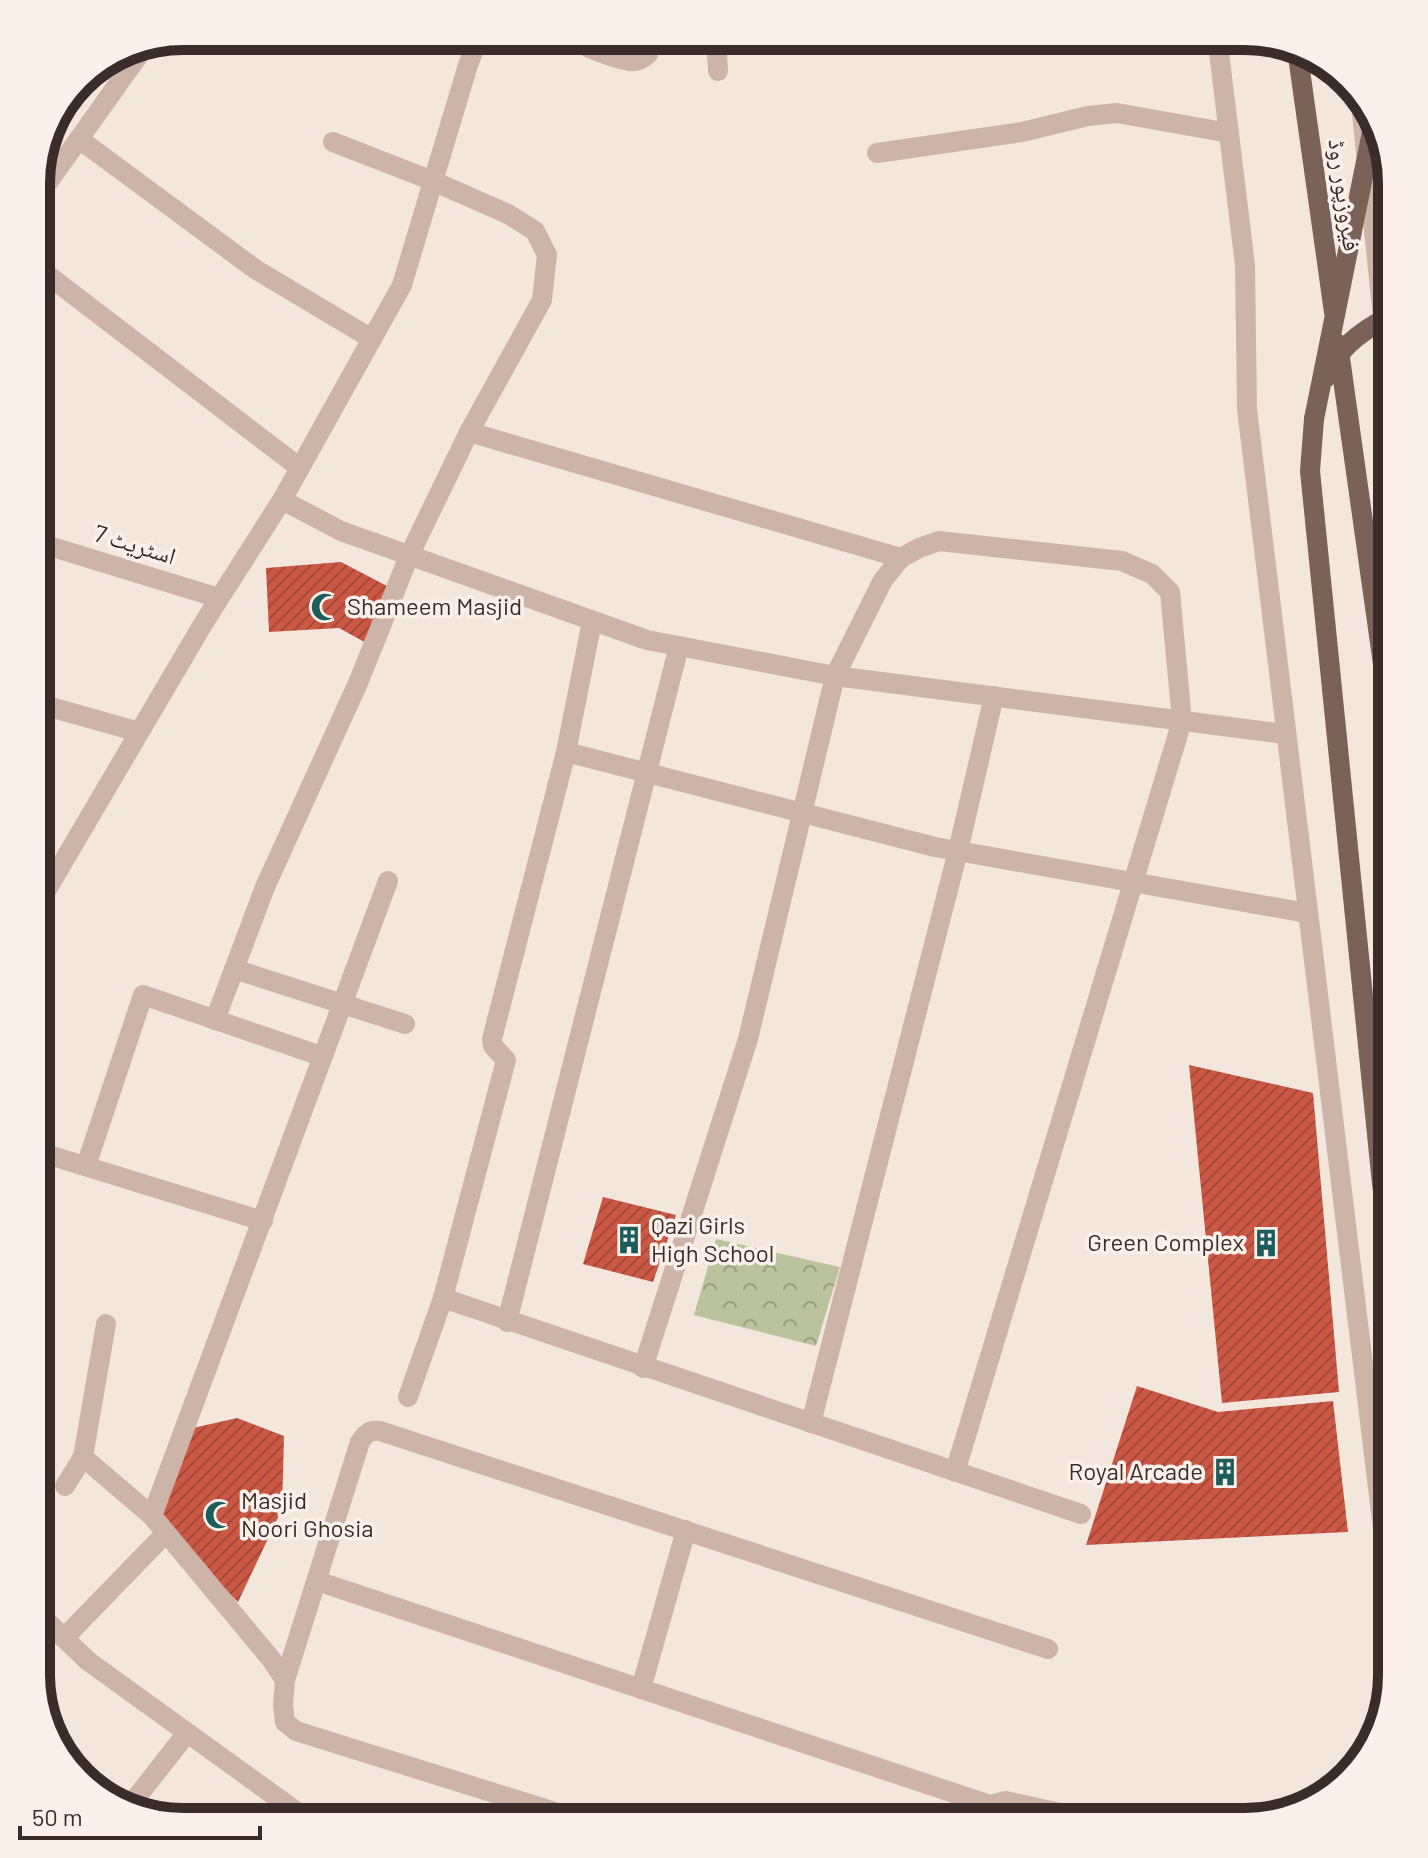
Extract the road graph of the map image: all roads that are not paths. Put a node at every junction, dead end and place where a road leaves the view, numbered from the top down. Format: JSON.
{"nodes":[{"id":1,"x":475,"y":50,"type":"edge"},
{"id":2,"x":596,"y":50,"type":"edge"},
{"id":3,"x":648,"y":50,"type":"edge"},
{"id":4,"x":717,"y":50,"type":"edge"},
{"id":5,"x":1219,"y":50,"type":"edge"},
{"id":6,"x":136,"y":59,"type":"edge"},
{"id":7,"x":1299,"y":61,"type":"edge"},
{"id":8,"x":718,"y":71,"type":"dead end"},
{"id":9,"x":1363,"y":122,"type":"edge"},
{"id":10,"x":1229,"y":133,"type":"junction"},
{"id":11,"x":79,"y":139,"type":"junction"},
{"id":12,"x":1370,"y":141,"type":"edge"},
{"id":13,"x":333,"y":142,"type":"dead end"},
{"id":14,"x":877,"y":153,"type":"dead end"},
{"id":15,"x":50,"y":179,"type":"edge"},
{"id":16,"x":433,"y":181,"type":"junction"},
{"id":17,"x":1378,"y":270,"type":"edge"},
{"id":18,"x":50,"y":277,"type":"edge"},
{"id":19,"x":1378,"y":322,"type":"edge"},
{"id":20,"x":372,"y":339,"type":"junction"},
{"id":21,"x":1314,"y":419,"type":"junction"},
{"id":22,"x":469,"y":432,"type":"junction"},
{"id":23,"x":300,"y":468,"type":"junction"},
{"id":24,"x":282,"y":500,"type":"junction"},
{"id":25,"x":50,"y":546,"type":"edge"},
{"id":26,"x":409,"y":556,"type":"junction"},
{"id":27,"x":901,"y":558,"type":"junction"},
{"id":28,"x":219,"y":598,"type":"junction"},
{"id":29,"x":592,"y":621,"type":"junction"},
{"id":30,"x":1378,"y":628,"type":"edge"},
{"id":31,"x":679,"y":646,"type":"junction"},
{"id":32,"x":835,"y":676,"type":"junction"},
{"id":33,"x":994,"y":696,"type":"junction"},
{"id":34,"x":50,"y":707,"type":"edge"},
{"id":35,"x":1182,"y":721,"type":"junction"},
{"id":36,"x":139,"y":732,"type":"junction"},
{"id":37,"x":1285,"y":734,"type":"junction"},
{"id":38,"x":566,"y":752,"type":"junction"},
{"id":39,"x":647,"y":773,"type":"junction"},
{"id":40,"x":803,"y":813,"type":"junction"},
{"id":41,"x":958,"y":851,"type":"junction"},
{"id":42,"x":50,"y":865,"type":"edge"},
{"id":43,"x":60,"y":868,"type":"junction"},
{"id":44,"x":388,"y":881,"type":"dead end"},
{"id":45,"x":1135,"y":882,"type":"junction"},
{"id":46,"x":50,"y":885,"type":"edge"},
{"id":47,"x":1307,"y":913,"type":"junction"},
{"id":48,"x":234,"y":969,"type":"junction"},
{"id":49,"x":341,"y":1005,"type":"junction"},
{"id":50,"x":215,"y":1020,"type":"junction"},
{"id":51,"x":405,"y":1024,"type":"dead end"},
{"id":52,"x":321,"y":1056,"type":"junction"},
{"id":53,"x":1378,"y":1144,"type":"edge"},
{"id":54,"x":50,"y":1155,"type":"edge"},
{"id":55,"x":86,"y":1166,"type":"junction"},
{"id":56,"x":263,"y":1221,"type":"junction"},
{"id":57,"x":443,"y":1298,"type":"junction"},
{"id":58,"x":507,"y":1322,"type":"junction"},
{"id":59,"x":106,"y":1324,"type":"dead end"},
{"id":60,"x":643,"y":1368,"type":"junction"},
{"id":61,"x":408,"y":1397,"type":"dead end"},
{"id":62,"x":811,"y":1423,"type":"junction"},
{"id":63,"x":83,"y":1457,"type":"junction"},
{"id":64,"x":955,"y":1472,"type":"junction"},
{"id":65,"x":65,"y":1486,"type":"dead end"},
{"id":66,"x":1378,"y":1489,"type":"edge"},
{"id":67,"x":1081,"y":1514,"type":"dead end"},
{"id":68,"x":152,"y":1516,"type":"junction"},
{"id":69,"x":686,"y":1530,"type":"junction"},
{"id":70,"x":165,"y":1534,"type":"junction"},
{"id":71,"x":317,"y":1581,"type":"junction"},
{"id":72,"x":50,"y":1624,"type":"edge"},
{"id":73,"x":64,"y":1638,"type":"junction"},
{"id":74,"x":1048,"y":1649,"type":"dead end"},
{"id":75,"x":285,"y":1680,"type":"junction"},
{"id":76,"x":641,"y":1689,"type":"junction"},
{"id":77,"x":187,"y":1733,"type":"junction"},
{"id":78,"x":136,"y":1798,"type":"edge"},
{"id":79,"x":291,"y":1808,"type":"edge"},
{"id":80,"x":542,"y":1808,"type":"edge"},
{"id":81,"x":971,"y":1808,"type":"edge"},
{"id":82,"x":996,"y":1808,"type":"edge"},
{"id":83,"x":1038,"y":1808,"type":"edge"}],
"edges":[{"from":1,"to":16,"type":"street"},
{"from":2,"to":3,"type":"street"},
{"from":4,"to":8,"type":"street"},
{"from":5,"to":10,"type":"street"},
{"from":6,"to":11,"type":"street"},
{"from":7,"to":30,"type":"main road","name":"فیروزپور روڈ"},
{"from":9,"to":17,"type":"street"},
{"from":10,"to":14,"type":"street"},
{"from":10,"to":37,"type":"street"},
{"from":11,"to":15,"type":"street"},
{"from":11,"to":20,"type":"street"},
{"from":12,"to":21,"type":"main road","bridge":true},
{"from":13,"to":16,"type":"street"},
{"from":16,"to":20,"type":"street"},
{"from":16,"to":22,"type":"street"},
{"from":18,"to":23,"type":"street"},
{"from":19,"to":21,"type":"main road","bridge":true},
{"from":20,"to":23,"type":"street"},
{"from":21,"to":53,"type":"main road"},
{"from":22,"to":26,"type":"street"},
{"from":22,"to":27,"type":"street"},
{"from":23,"to":24,"type":"street"},
{"from":24,"to":26,"type":"street"},
{"from":24,"to":28,"type":"street"},
{"from":25,"to":28,"type":"street","name":"اسٹریٹ 7"},
{"from":26,"to":29,"type":"street"},
{"from":26,"to":48,"type":"street"},
{"from":27,"to":32,"type":"street"},
{"from":27,"to":35,"type":"street"},
{"from":28,"to":36,"type":"street"},
{"from":29,"to":31,"type":"street"},
{"from":29,"to":38,"type":"street"},
{"from":31,"to":32,"type":"street"},
{"from":31,"to":39,"type":"street"},
{"from":32,"to":33,"type":"street"},
{"from":32,"to":40,"type":"street"},
{"from":33,"to":35,"type":"street"},
{"from":33,"to":41,"type":"street"},
{"from":34,"to":36,"type":"street"},
{"from":35,"to":37,"type":"street"},
{"from":35,"to":45,"type":"street"},
{"from":36,"to":43,"type":"street"},
{"from":37,"to":47,"type":"street"},
{"from":38,"to":39,"type":"street"},
{"from":38,"to":57,"type":"street"},
{"from":39,"to":40,"type":"street"},
{"from":39,"to":58,"type":"street"},
{"from":40,"to":41,"type":"street"},
{"from":40,"to":60,"type":"street"},
{"from":41,"to":45,"type":"street"},
{"from":41,"to":62,"type":"street"},
{"from":42,"to":43,"type":"street"},
{"from":43,"to":46,"type":"street"},
{"from":44,"to":49,"type":"street"},
{"from":45,"to":47,"type":"street"},
{"from":45,"to":64,"type":"street"},
{"from":47,"to":66,"type":"street"},
{"from":48,"to":49,"type":"street"},
{"from":48,"to":50,"type":"street"},
{"from":49,"to":51,"type":"street"},
{"from":49,"to":52,"type":"street"},
{"from":50,"to":52,"type":"street"},
{"from":50,"to":55,"type":"street"},
{"from":52,"to":56,"type":"street"},
{"from":54,"to":55,"type":"street"},
{"from":55,"to":56,"type":"street"},
{"from":56,"to":68,"type":"street"},
{"from":57,"to":58,"type":"street"},
{"from":57,"to":61,"type":"street"},
{"from":58,"to":60,"type":"street"},
{"from":59,"to":63,"type":"street"},
{"from":60,"to":62,"type":"street"},
{"from":62,"to":64,"type":"street"},
{"from":63,"to":65,"type":"street"},
{"from":63,"to":68,"type":"street"},
{"from":64,"to":67,"type":"street"},
{"from":68,"to":70,"type":"street"},
{"from":69,"to":71,"type":"street"},
{"from":69,"to":74,"type":"street"},
{"from":69,"to":76,"type":"street"},
{"from":70,"to":73,"type":"street"},
{"from":70,"to":75,"type":"street"},
{"from":71,"to":75,"type":"street"},
{"from":71,"to":76,"type":"street"},
{"from":72,"to":73,"type":"street"},
{"from":73,"to":77,"type":"street"},
{"from":75,"to":80,"type":"street"},
{"from":76,"to":81,"type":"street"},
{"from":77,"to":78,"type":"street"},
{"from":77,"to":79,"type":"street"},
{"from":82,"to":83,"type":"street"}]}
